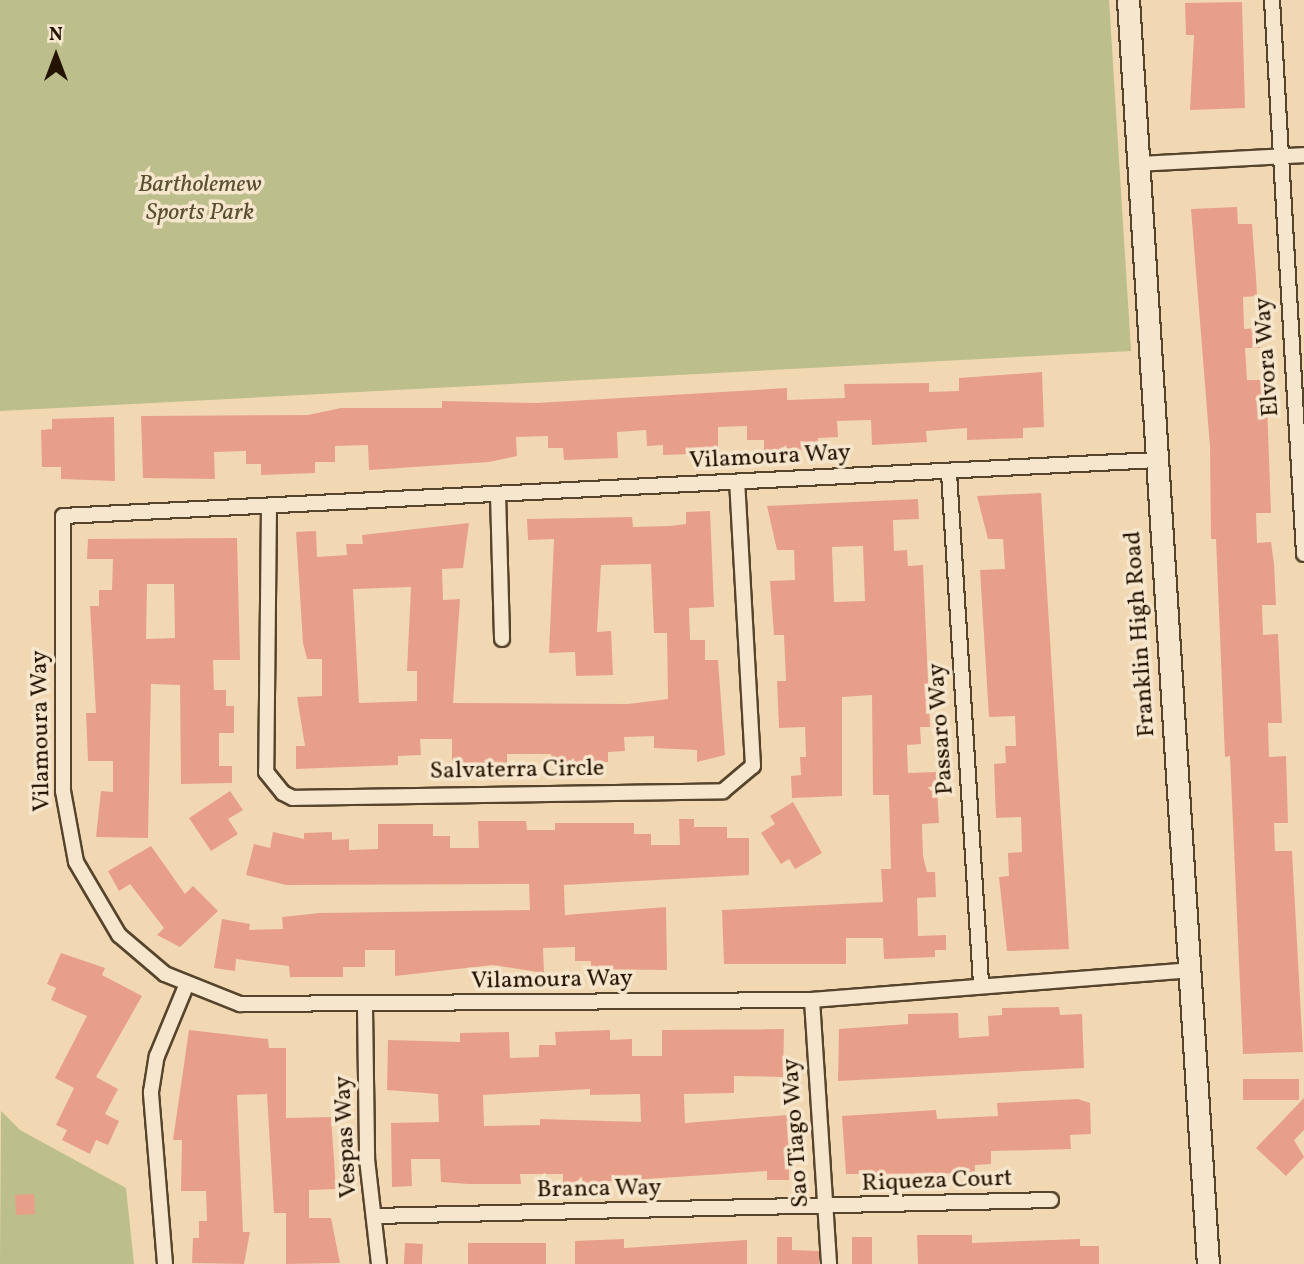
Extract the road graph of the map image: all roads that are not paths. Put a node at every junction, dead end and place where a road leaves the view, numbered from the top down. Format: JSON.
{"nodes":[{"id":1,"x":1128,"y":0,"type":"edge"},
{"id":2,"x":1272,"y":0,"type":"edge"},
{"id":3,"x":1304,"y":155,"type":"edge"},
{"id":4,"x":1278,"y":156,"type":"junction"},
{"id":5,"x":1138,"y":164,"type":"junction"},
{"id":6,"x":1157,"y":460,"type":"junction"},
{"id":7,"x":949,"y":473,"type":"junction"},
{"id":8,"x":737,"y":483,"type":"junction"},
{"id":9,"x":498,"y":494,"type":"junction"},
{"id":10,"x":269,"y":506,"type":"junction"},
{"id":11,"x":1304,"y":554,"type":"edge"},
{"id":12,"x":502,"y":639,"type":"dead end"},
{"id":13,"x":1189,"y":970,"type":"junction"},
{"id":14,"x":981,"y":983,"type":"junction"},
{"id":15,"x":186,"y":986,"type":"junction"},
{"id":16,"x":812,"y":1000,"type":"junction"},
{"id":17,"x":365,"y":1007,"type":"junction"},
{"id":18,"x":1051,"y":1200,"type":"dead end"},
{"id":19,"x":825,"y":1209,"type":"junction"},
{"id":20,"x":374,"y":1216,"type":"junction"},
{"id":21,"x":165,"y":1264,"type":"edge"},
{"id":22,"x":379,"y":1264,"type":"edge"},
{"id":23,"x":828,"y":1264,"type":"edge"},
{"id":24,"x":1208,"y":1264,"type":"edge"}],
"edges":[{"from":1,"to":5,"type":"street","name":"Franklin High Road"},
{"from":2,"to":4,"type":"street","name":"Elvora Way"},
{"from":3,"to":4,"type":"street"},
{"from":4,"to":5,"type":"street"},
{"from":4,"to":11,"type":"street","name":"Elvora Way"},
{"from":5,"to":6,"type":"street","name":"Franklin High Road"},
{"from":6,"to":7,"type":"street","name":"Vilamoura Way"},
{"from":6,"to":13,"type":"street","name":"Franklin High Road"},
{"from":7,"to":8,"type":"street","name":"Vilamoura Way"},
{"from":7,"to":14,"type":"street","name":"Passaro Way"},
{"from":8,"to":9,"type":"street","name":"Vilamoura Way"},
{"from":8,"to":10,"type":"street","name":"Salvaterra Circle"},
{"from":9,"to":10,"type":"street","name":"Vilamoura Way"},
{"from":9,"to":12,"type":"street"},
{"from":10,"to":15,"type":"street","name":"Vilamoura Way"},
{"from":13,"to":14,"type":"street","name":"Vilamoura Way"},
{"from":13,"to":24,"type":"street","name":"Franklin High Road"},
{"from":14,"to":16,"type":"street","name":"Vilamoura Way"},
{"from":15,"to":17,"type":"street","name":"Vilamoura Way"},
{"from":15,"to":21,"type":"street"},
{"from":16,"to":17,"type":"street","name":"Vilamoura Way"},
{"from":16,"to":19,"type":"street","name":"Sao Tiago Way"},
{"from":17,"to":20,"type":"street","name":"Vespas Way"},
{"from":18,"to":19,"type":"street","name":"Riqueza Court"},
{"from":19,"to":20,"type":"street","name":"Branca Way"},
{"from":19,"to":23,"type":"street","name":"Sao Tiago Way"},
{"from":20,"to":22,"type":"street","name":"Vespas Way"}]}
